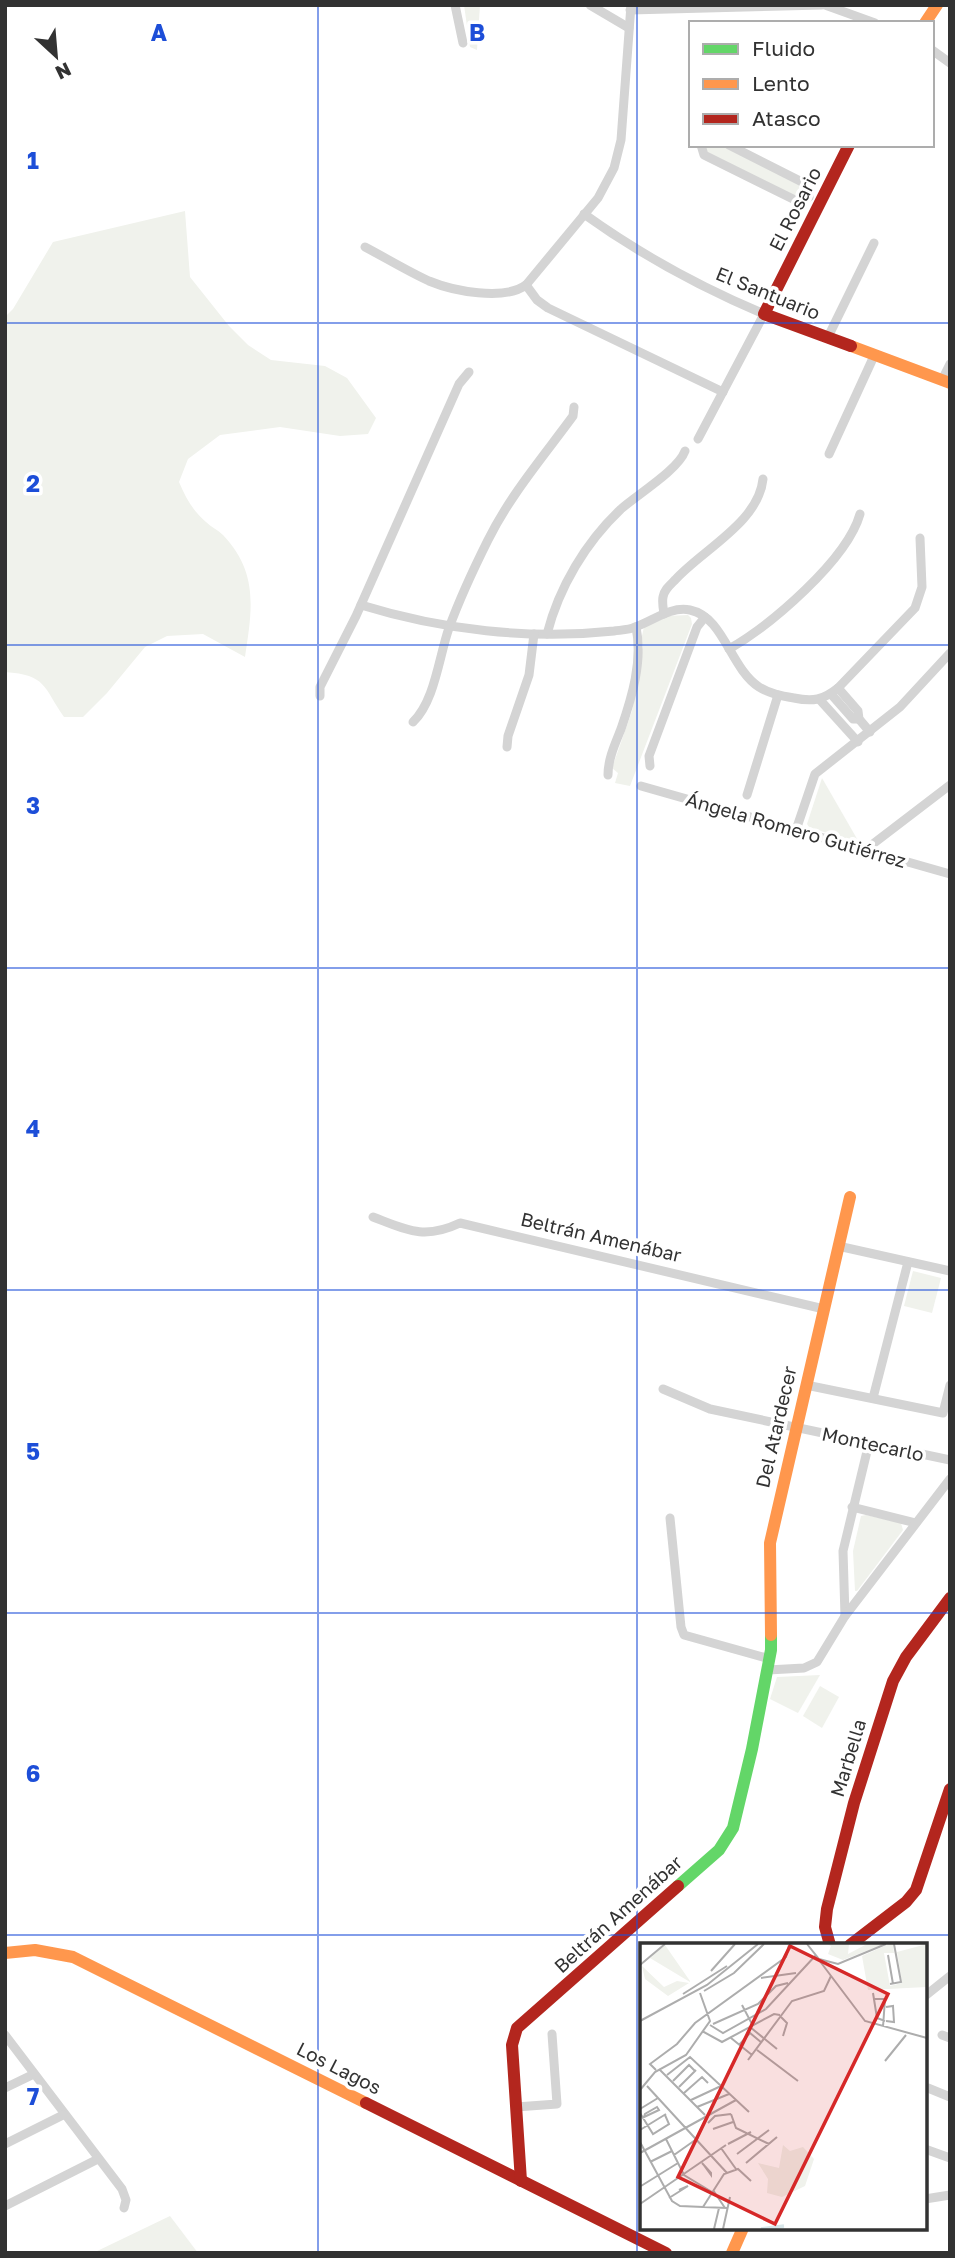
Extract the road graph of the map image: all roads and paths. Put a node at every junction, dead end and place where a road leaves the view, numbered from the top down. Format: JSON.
{"nodes":[{"id":1,"x":455,"y":5,"type":"edge"},
{"id":2,"x":590,"y":5,"type":"edge"},
{"id":3,"x":823,"y":5,"type":"edge"},
{"id":4,"x":937,"y":5,"type":"edge"},
{"id":5,"x":631,"y":7,"type":"edge"},
{"id":6,"x":869,"y":21,"type":"edge"},
{"id":7,"x":926,"y":21,"type":"edge"},
{"id":8,"x":629,"y":27,"type":"junction"},
{"id":9,"x":463,"y":43,"type":"dead end"},
{"id":10,"x":934,"y":51,"type":"edge"},
{"id":11,"x":950,"y":63,"type":"edge"},
{"id":12,"x":702,"y":147,"type":"edge"},
{"id":13,"x":733,"y":147,"type":"edge"},
{"id":14,"x":848,"y":147,"type":"edge"},
{"id":15,"x":815,"y":199,"type":"junction"},
{"id":16,"x":584,"y":214,"type":"junction"},
{"id":17,"x":874,"y":243,"type":"dead end"},
{"id":18,"x":365,"y":247,"type":"dead end"},
{"id":19,"x":526,"y":285,"type":"junction"},
{"id":20,"x":764,"y":314,"type":"junction"},
{"id":21,"x":828,"y":337,"type":"junction"},
{"id":22,"x":874,"y":356,"type":"junction"},
{"id":23,"x":950,"y":364,"type":"edge"},
{"id":24,"x":469,"y":372,"type":"dead end"},
{"id":25,"x":946,"y":382,"type":"edge"},
{"id":26,"x":723,"y":392,"type":"junction"},
{"id":27,"x":574,"y":407,"type":"dead end"},
{"id":28,"x":698,"y":439,"type":"dead end"},
{"id":29,"x":685,"y":451,"type":"dead end"},
{"id":30,"x":829,"y":454,"type":"dead end"},
{"id":31,"x":763,"y":479,"type":"dead end"},
{"id":32,"x":860,"y":513,"type":"dead end"},
{"id":33,"x":920,"y":538,"type":"dead end"},
{"id":34,"x":361,"y":605,"type":"junction"},
{"id":35,"x":664,"y":614,"type":"junction"},
{"id":36,"x":705,"y":617,"type":"junction"},
{"id":37,"x":450,"y":626,"type":"junction"},
{"id":38,"x":636,"y":627,"type":"junction"},
{"id":39,"x":534,"y":634,"type":"junction"},
{"id":40,"x":547,"y":634,"type":"junction"},
{"id":41,"x":729,"y":649,"type":"junction"},
{"id":42,"x":950,"y":653,"type":"edge"},
{"id":43,"x":835,"y":691,"type":"junction"},
{"id":44,"x":778,"y":695,"type":"junction"},
{"id":45,"x":320,"y":696,"type":"dead end"},
{"id":46,"x":820,"y":700,"type":"junction"},
{"id":47,"x":413,"y":722,"type":"dead end"},
{"id":48,"x":870,"y":732,"type":"junction"},
{"id":49,"x":858,"y":742,"type":"junction"},
{"id":50,"x":507,"y":747,"type":"dead end"},
{"id":51,"x":650,"y":766,"type":"dead end"},
{"id":52,"x":608,"y":775,"type":"dead end"},
{"id":53,"x":950,"y":785,"type":"edge"},
{"id":54,"x":641,"y":786,"type":"dead end"},
{"id":55,"x":747,"y":795,"type":"dead end"},
{"id":56,"x":796,"y":830,"type":"junction"},
{"id":57,"x":865,"y":850,"type":"junction"},
{"id":58,"x":950,"y":874,"type":"edge"},
{"id":59,"x":850,"y":1197,"type":"dead end"},
{"id":60,"x":373,"y":1216,"type":"dead end"},
{"id":61,"x":838,"y":1246,"type":"junction"},
{"id":62,"x":908,"y":1262,"type":"junction"},
{"id":63,"x":950,"y":1271,"type":"edge"},
{"id":64,"x":824,"y":1309,"type":"junction"},
{"id":65,"x":806,"y":1385,"type":"junction"},
{"id":66,"x":950,"y":1385,"type":"edge"},
{"id":67,"x":663,"y":1389,"type":"dead end"},
{"id":68,"x":873,"y":1398,"type":"junction"},
{"id":69,"x":797,"y":1427,"type":"junction"},
{"id":70,"x":869,"y":1443,"type":"junction"},
{"id":71,"x":950,"y":1460,"type":"edge"},
{"id":72,"x":949,"y":1483,"type":"edge"},
{"id":73,"x":852,"y":1507,"type":"junction"},
{"id":74,"x":670,"y":1518,"type":"dead end"},
{"id":75,"x":916,"y":1523,"type":"junction"},
{"id":76,"x":950,"y":1598,"type":"edge"},
{"id":77,"x":845,"y":1616,"type":"junction"},
{"id":78,"x":769,"y":1665,"type":"junction"},
{"id":79,"x":950,"y":1789,"type":"edge"},
{"id":80,"x":829,"y":1943,"type":"edge"},
{"id":81,"x":853,"y":1943,"type":"edge"},
{"id":82,"x":5,"y":1953,"type":"edge"},
{"id":83,"x":950,"y":1976,"type":"edge"},
{"id":84,"x":927,"y":1994,"type":"edge"},
{"id":85,"x":552,"y":2034,"type":"dead end"},
{"id":86,"x":5,"y":2035,"type":"edge"},
{"id":87,"x":34,"y":2074,"type":"junction"},
{"id":88,"x":5,"y":2088,"type":"edge"},
{"id":89,"x":928,"y":2088,"type":"dead end"},
{"id":90,"x":950,"y":2097,"type":"edge"},
{"id":91,"x":516,"y":2107,"type":"junction"},
{"id":92,"x":64,"y":2115,"type":"junction"},
{"id":93,"x":5,"y":2144,"type":"edge"},
{"id":94,"x":927,"y":2150,"type":"edge"},
{"id":95,"x":950,"y":2158,"type":"edge"},
{"id":96,"x":98,"y":2159,"type":"junction"},
{"id":97,"x":521,"y":2181,"type":"junction"},
{"id":98,"x":950,"y":2195,"type":"edge"},
{"id":99,"x":927,"y":2199,"type":"edge"},
{"id":100,"x":5,"y":2206,"type":"edge"},
{"id":101,"x":124,"y":2208,"type":"dead end"},
{"id":102,"x":742,"y":2230,"type":"edge"},
{"id":103,"x":651,"y":2249,"type":"edge"},
{"id":104,"x":666,"y":2253,"type":"edge"},
{"id":105,"x":732,"y":2253,"type":"edge"}],
"edges":[{"from":1,"to":9,"type":"street"},
{"from":2,"to":8,"type":"street"},
{"from":3,"to":5,"type":"street"},
{"from":3,"to":6,"type":"street"},
{"from":4,"to":7,"type":"street"},
{"from":5,"to":8,"type":"street"},
{"from":8,"to":16,"type":"street"},
{"from":10,"to":11,"type":"street"},
{"from":12,"to":15,"type":"street"},
{"from":13,"to":15,"type":"street"},
{"from":14,"to":15,"type":"street","name":"El Rosario"},
{"from":15,"to":20,"type":"street","name":"El Rosario"},
{"from":16,"to":19,"type":"street"},
{"from":16,"to":20,"type":"street","name":"El Santuario"},
{"from":17,"to":21,"type":"street"},
{"from":18,"to":19,"type":"street"},
{"from":19,"to":26,"type":"street"},
{"from":20,"to":21,"type":"street","name":"El Santuario"},
{"from":20,"to":26,"type":"street","name":"El Rosario"},
{"from":21,"to":22,"type":"street","name":"El Santuario"},
{"from":22,"to":25,"type":"street","name":"El Santuario"},
{"from":22,"to":30,"type":"street"},
{"from":23,"to":25,"type":"street"},
{"from":24,"to":34,"type":"street"},
{"from":26,"to":28,"type":"street","name":"El Rosario"},
{"from":27,"to":37,"type":"street"},
{"from":29,"to":40,"type":"street"},
{"from":31,"to":35,"type":"street"},
{"from":32,"to":41,"type":"street"},
{"from":33,"to":43,"type":"street"},
{"from":34,"to":37,"type":"street"},
{"from":34,"to":45,"type":"street"},
{"from":35,"to":36,"type":"street"},
{"from":35,"to":38,"type":"street"},
{"from":36,"to":41,"type":"street"},
{"from":36,"to":51,"type":"street"},
{"from":37,"to":39,"type":"street"},
{"from":37,"to":47,"type":"street"},
{"from":38,"to":40,"type":"street"},
{"from":38,"to":52,"type":"street"},
{"from":39,"to":40,"type":"street"},
{"from":39,"to":50,"type":"street"},
{"from":41,"to":44,"type":"street"},
{"from":42,"to":48,"type":"street"},
{"from":43,"to":46,"type":"street"},
{"from":43,"to":48,"type":"street"},
{"from":44,"to":46,"type":"street"},
{"from":44,"to":55,"type":"street"},
{"from":46,"to":49,"type":"street"},
{"from":48,"to":49,"type":"street"},
{"from":49,"to":56,"type":"street"},
{"from":53,"to":57,"type":"street"},
{"from":54,"to":56,"type":"street","name":"Ángela Romero Gutiérrez"},
{"from":56,"to":57,"type":"street","name":"Ángela Romero Gutiérrez"},
{"from":57,"to":58,"type":"street","name":"Ángela Romero Gutiérrez"},
{"from":59,"to":61,"type":"street","name":"Del Atardecer"},
{"from":60,"to":64,"type":"street","name":"Beltrán Amenábar"},
{"from":61,"to":62,"type":"street"},
{"from":61,"to":64,"type":"street","name":"Del Atardecer"},
{"from":62,"to":63,"type":"street"},
{"from":62,"to":68,"type":"street"},
{"from":64,"to":65,"type":"street","name":"Del Atardecer"},
{"from":65,"to":68,"type":"street"},
{"from":65,"to":69,"type":"street","name":"Del Atardecer"},
{"from":66,"to":68,"type":"street"},
{"from":67,"to":69,"type":"street","name":"Montecarlo"},
{"from":69,"to":70,"type":"street","name":"Montecarlo"},
{"from":69,"to":78,"type":"street","name":"Del Atardecer"},
{"from":70,"to":71,"type":"street","name":"Montecarlo"},
{"from":70,"to":73,"type":"street"},
{"from":72,"to":75,"type":"street"},
{"from":73,"to":75,"type":"street"},
{"from":73,"to":77,"type":"street"},
{"from":74,"to":78,"type":"street"},
{"from":75,"to":77,"type":"street"},
{"from":76,"to":80,"type":"street","name":"Marbella"},
{"from":77,"to":78,"type":"street"},
{"from":78,"to":91,"type":"street","name":"Beltrán Amenábar"},
{"from":79,"to":81,"type":"street"},
{"from":82,"to":97,"type":"street","name":"Los Lagos"},
{"from":83,"to":84,"type":"street"},
{"from":85,"to":91,"type":"street"},
{"from":86,"to":87,"type":"street"},
{"from":87,"to":88,"type":"street"},
{"from":87,"to":92,"type":"street"},
{"from":89,"to":90,"type":"street"},
{"from":91,"to":97,"type":"street","name":"Beltrán Amenábar"},
{"from":92,"to":93,"type":"street"},
{"from":92,"to":96,"type":"street"},
{"from":94,"to":95,"type":"street"},
{"from":96,"to":100,"type":"street"},
{"from":96,"to":101,"type":"street"},
{"from":97,"to":103,"type":"street","name":"Los Lagos"},
{"from":98,"to":99,"type":"street"},
{"from":102,"to":105,"type":"street"},
{"from":103,"to":104,"type":"street","name":"Los Lagos"}]}
